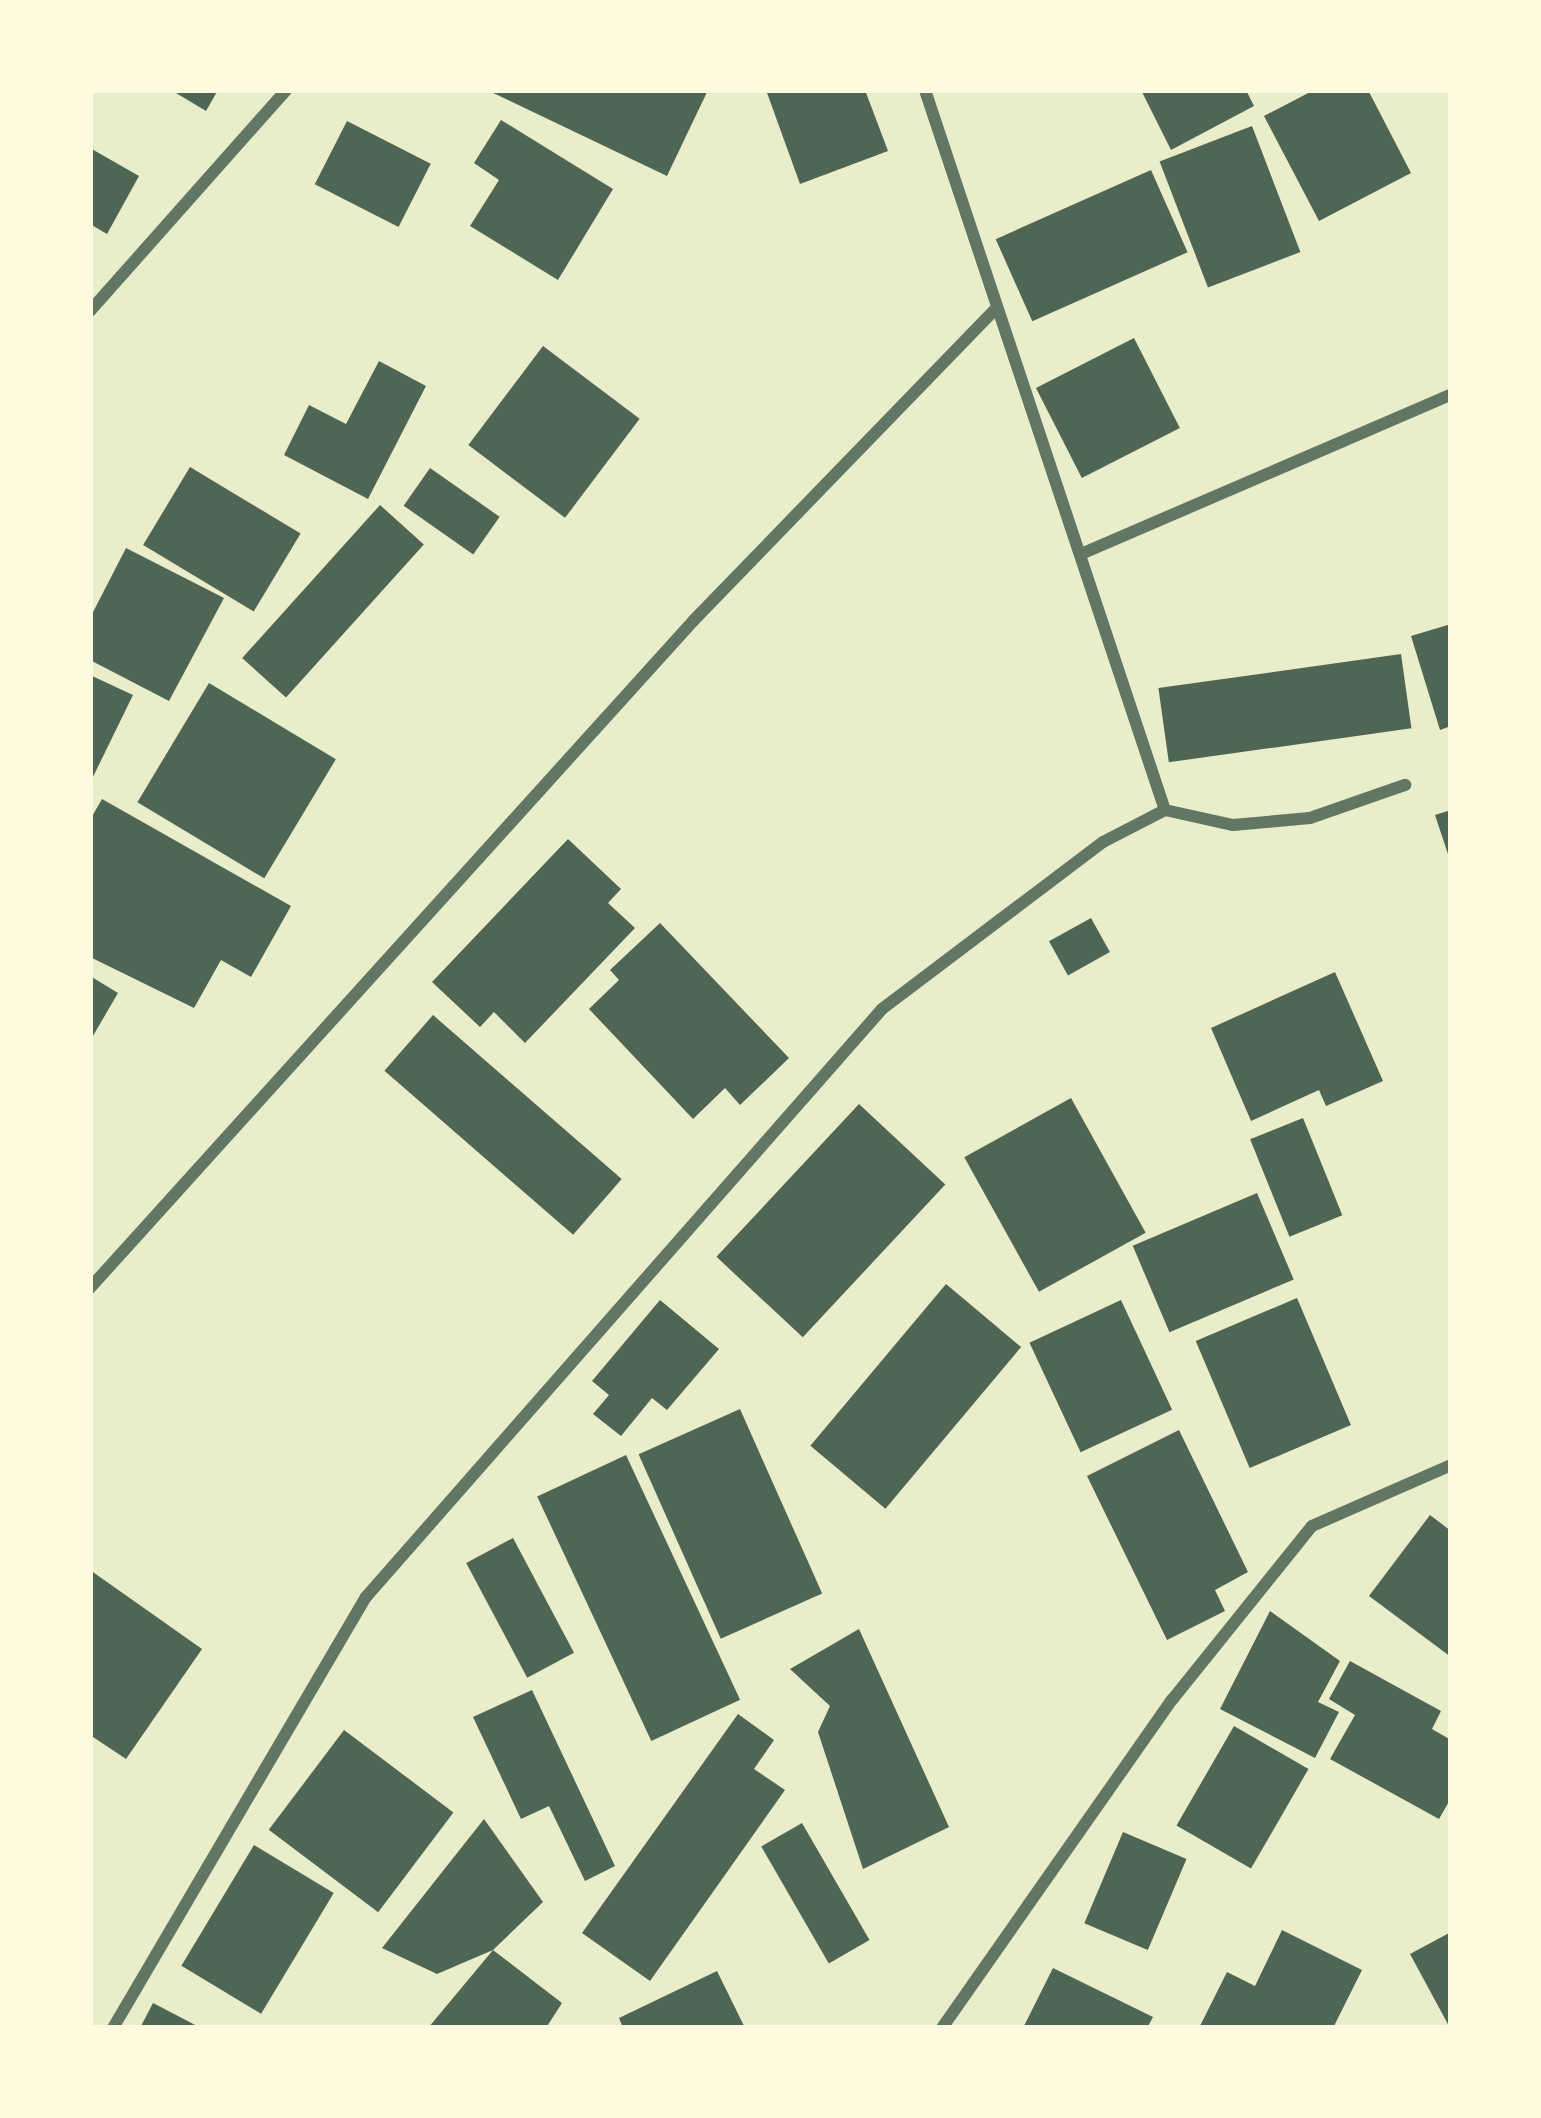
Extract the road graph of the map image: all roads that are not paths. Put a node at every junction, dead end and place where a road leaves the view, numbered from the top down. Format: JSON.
{"nodes":[{"id":1,"x":286,"y":90,"type":"edge"},
{"id":2,"x":925,"y":90,"type":"edge"},
{"id":3,"x":995,"y":309,"type":"junction"},
{"id":4,"x":90,"y":311,"type":"edge"},
{"id":5,"x":1451,"y":395,"type":"edge"},
{"id":6,"x":1082,"y":554,"type":"junction"},
{"id":7,"x":1405,"y":785,"type":"dead end"},
{"id":8,"x":1165,"y":810,"type":"junction"},
{"id":9,"x":90,"y":1288,"type":"edge"},
{"id":10,"x":1451,"y":1465,"type":"edge"},
{"id":11,"x":113,"y":2028,"type":"edge"},
{"id":12,"x":942,"y":2028,"type":"edge"}],
"edges":[{"from":1,"to":4,"type":"street"},
{"from":2,"to":3,"type":"street"},
{"from":3,"to":6,"type":"street"},
{"from":3,"to":9,"type":"street"},
{"from":5,"to":6,"type":"street"},
{"from":6,"to":8,"type":"street"},
{"from":7,"to":8,"type":"street"},
{"from":8,"to":11,"type":"street"},
{"from":10,"to":12,"type":"street"}]}
